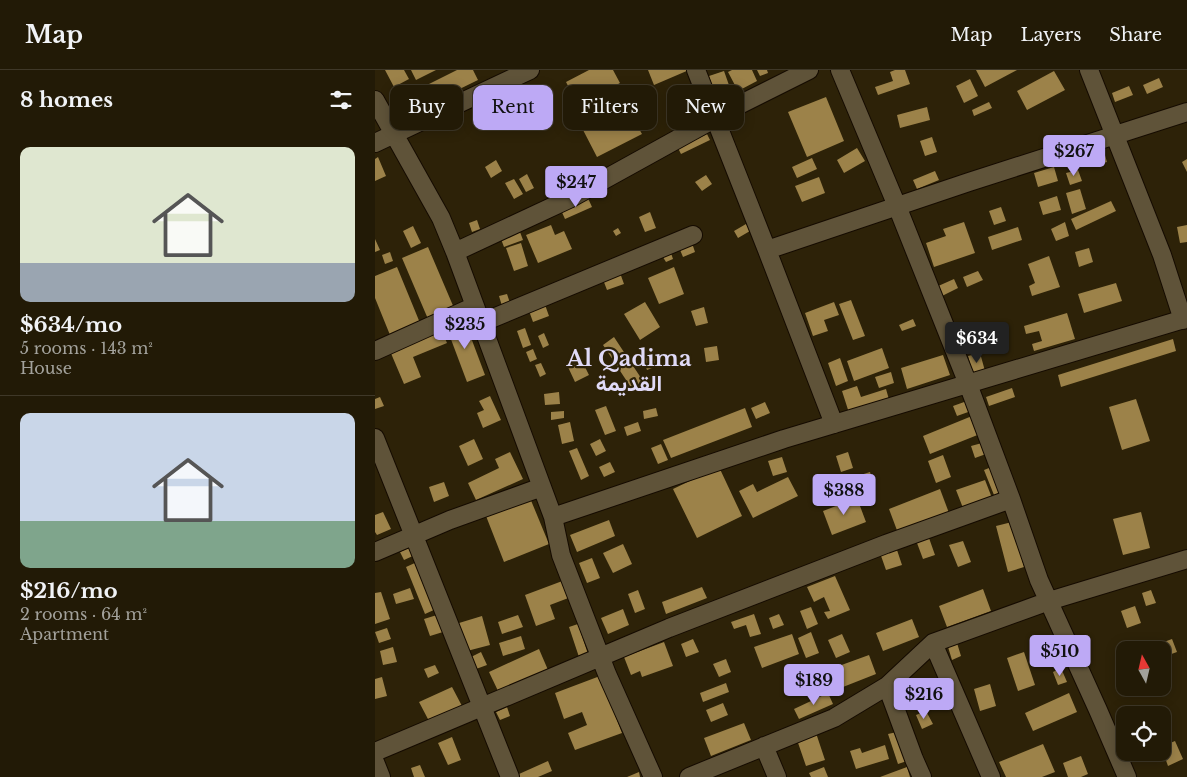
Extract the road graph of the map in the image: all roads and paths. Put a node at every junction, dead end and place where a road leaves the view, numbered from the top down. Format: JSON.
{"nodes":[{"id":1,"x":530,"y":70,"type":"edge"},
{"id":2,"x":697,"y":70,"type":"edge"},
{"id":3,"x":809,"y":70,"type":"edge"},
{"id":4,"x":840,"y":70,"type":"edge"},
{"id":5,"x":1089,"y":70,"type":"edge"},
{"id":6,"x":703,"y":85,"type":"edge"},
{"id":7,"x":375,"y":100,"type":"edge"},
{"id":8,"x":744,"y":102,"type":"edge"},
{"id":9,"x":1187,"y":112,"type":"edge"},
{"id":10,"x":696,"y":130,"type":"edge"},
{"id":11,"x":720,"y":130,"type":"edge"},
{"id":12,"x":394,"y":134,"type":"junction"},
{"id":13,"x":1115,"y":134,"type":"junction"},
{"id":14,"x":375,"y":142,"type":"edge"},
{"id":15,"x":897,"y":206,"type":"junction"},
{"id":16,"x":693,"y":235,"type":"dead end"},
{"id":17,"x":767,"y":250,"type":"junction"},
{"id":18,"x":455,"y":252,"type":"junction"},
{"id":19,"x":475,"y":306,"type":"junction"},
{"id":20,"x":1185,"y":319,"type":"edge"},
{"id":21,"x":481,"y":323,"type":"junction"},
{"id":22,"x":375,"y":351,"type":"edge"},
{"id":23,"x":967,"y":384,"type":"junction"},
{"id":24,"x":834,"y":424,"type":"junction"},
{"id":25,"x":375,"y":438,"type":"edge"},
{"id":26,"x":542,"y":487,"type":"junction"},
{"id":27,"x":1011,"y":499,"type":"junction"},
{"id":28,"x":553,"y":517,"type":"junction"},
{"id":29,"x":413,"y":535,"type":"junction"},
{"id":30,"x":375,"y":552,"type":"edge"},
{"id":31,"x":1187,"y":559,"type":"edge"},
{"id":32,"x":1049,"y":600,"type":"junction"},
{"id":33,"x":933,"y":643,"type":"junction"},
{"id":34,"x":601,"y":658,"type":"junction"},
{"id":35,"x":887,"y":686,"type":"junction"},
{"id":36,"x":482,"y":707,"type":"junction"},
{"id":37,"x":764,"y":746,"type":"junction"},
{"id":38,"x":375,"y":752,"type":"edge"},
{"id":39,"x":375,"y":762,"type":"edge"},
{"id":40,"x":381,"y":777,"type":"edge"},
{"id":41,"x":510,"y":777,"type":"edge"},
{"id":42,"x":653,"y":777,"type":"edge"},
{"id":43,"x":689,"y":777,"type":"edge"},
{"id":44,"x":777,"y":777,"type":"edge"},
{"id":45,"x":922,"y":777,"type":"edge"},
{"id":46,"x":991,"y":777,"type":"edge"},
{"id":47,"x":1127,"y":777,"type":"edge"}],
"edges":[{"from":1,"to":12,"type":"street"},
{"from":2,"to":6,"type":"street"},
{"from":3,"to":8,"type":"street"},
{"from":4,"to":15,"type":"street"},
{"from":5,"to":13,"type":"street"},
{"from":7,"to":12,"type":"street"},
{"from":9,"to":13,"type":"street"},
{"from":10,"to":18,"type":"street"},
{"from":11,"to":17,"type":"street"},
{"from":12,"to":14,"type":"street"},
{"from":12,"to":18,"type":"street"},
{"from":13,"to":15,"type":"street"},
{"from":13,"to":20,"type":"street"},
{"from":15,"to":17,"type":"street"},
{"from":15,"to":23,"type":"street"},
{"from":16,"to":21,"type":"street"},
{"from":17,"to":24,"type":"street"},
{"from":18,"to":19,"type":"street"},
{"from":19,"to":21,"type":"street"},
{"from":19,"to":22,"type":"street"},
{"from":20,"to":23,"type":"street"},
{"from":21,"to":26,"type":"street"},
{"from":23,"to":24,"type":"street"},
{"from":23,"to":27,"type":"street"},
{"from":24,"to":28,"type":"street"},
{"from":25,"to":29,"type":"street"},
{"from":26,"to":28,"type":"street"},
{"from":26,"to":29,"type":"street"},
{"from":27,"to":32,"type":"street"},
{"from":27,"to":34,"type":"street"},
{"from":28,"to":34,"type":"street"},
{"from":29,"to":30,"type":"street"},
{"from":29,"to":36,"type":"street"},
{"from":31,"to":32,"type":"street"},
{"from":32,"to":33,"type":"street"},
{"from":32,"to":47,"type":"street"},
{"from":33,"to":35,"type":"street"},
{"from":33,"to":46,"type":"street"},
{"from":34,"to":36,"type":"street"},
{"from":34,"to":42,"type":"street"},
{"from":35,"to":37,"type":"street"},
{"from":35,"to":45,"type":"street"},
{"from":36,"to":38,"type":"street"},
{"from":36,"to":41,"type":"street"},
{"from":37,"to":43,"type":"street"},
{"from":37,"to":44,"type":"street"},
{"from":39,"to":40,"type":"street"}]}
